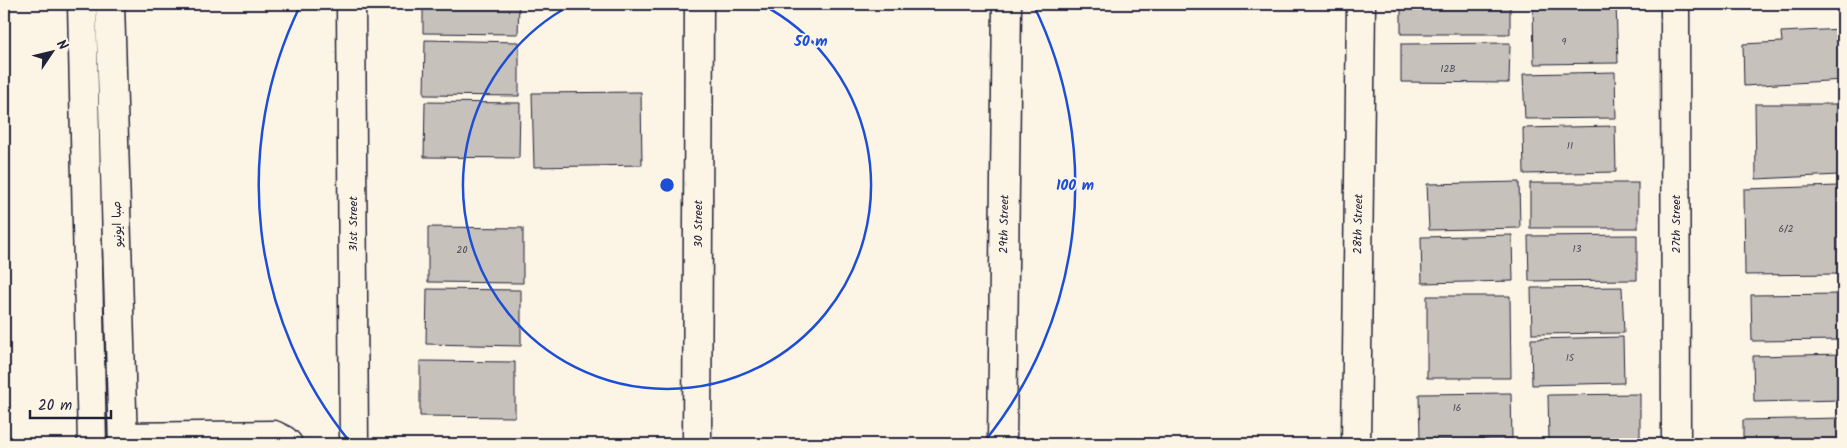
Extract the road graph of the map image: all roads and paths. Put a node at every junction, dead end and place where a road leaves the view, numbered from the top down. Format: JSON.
{"nodes":[{"id":1,"x":82,"y":4,"type":"edge"},
{"id":2,"x":110,"y":4,"type":"edge"},
{"id":3,"x":351,"y":4,"type":"edge"},
{"id":4,"x":698,"y":4,"type":"edge"},
{"id":5,"x":1007,"y":4,"type":"edge"},
{"id":6,"x":1361,"y":4,"type":"edge"},
{"id":7,"x":1675,"y":4,"type":"edge"},
{"id":8,"x":123,"y":441,"type":"edge"},
{"id":9,"x":92,"y":444,"type":"edge"},
{"id":10,"x":288,"y":444,"type":"edge"},
{"id":11,"x":354,"y":444,"type":"edge"},
{"id":12,"x":697,"y":444,"type":"edge"},
{"id":13,"x":1002,"y":444,"type":"edge"},
{"id":14,"x":1356,"y":444,"type":"edge"},
{"id":15,"x":1676,"y":444,"type":"edge"}],
"edges":[{"from":1,"to":9,"type":"street"},
{"from":2,"to":8,"type":"street","name":"صبا ایونیو"},
{"from":3,"to":11,"type":"street","name":"31st Street"},
{"from":4,"to":12,"type":"street","name":"30 Street"},
{"from":5,"to":13,"type":"street","name":"29th Street"},
{"from":6,"to":14,"type":"street","name":"28th Street"},
{"from":7,"to":15,"type":"street","name":"27th Street"},
{"from":8,"to":10,"type":"street"}]}
